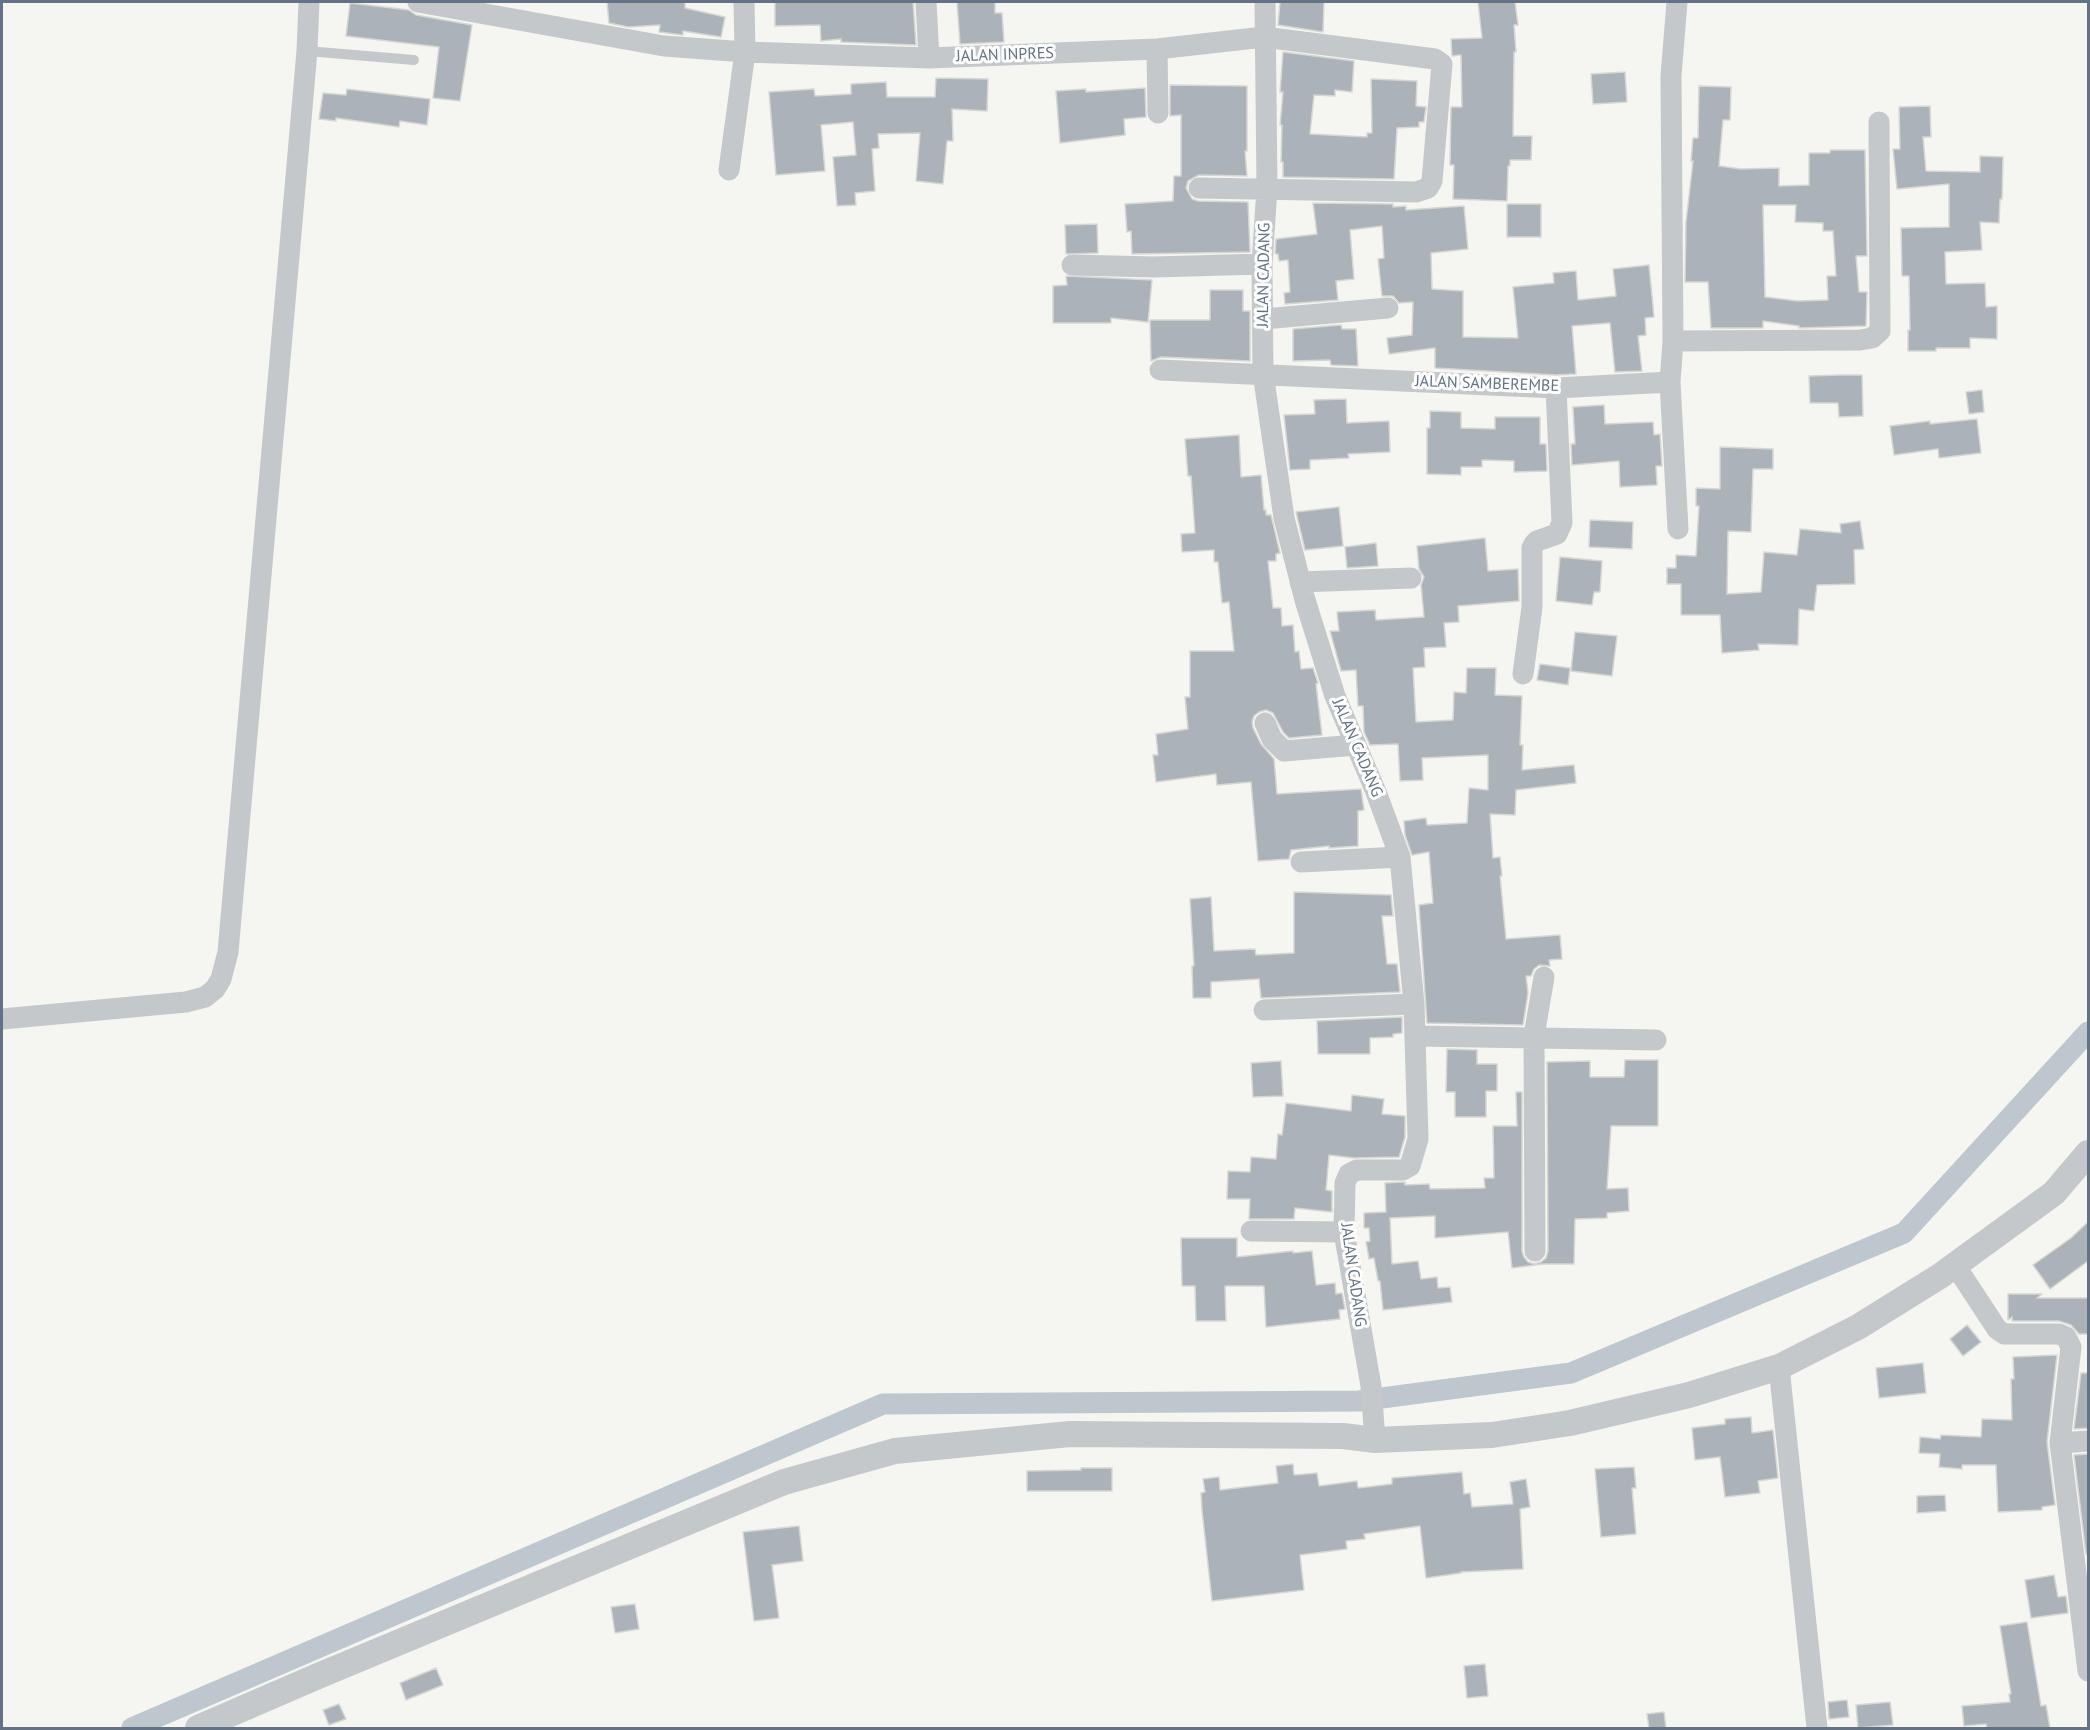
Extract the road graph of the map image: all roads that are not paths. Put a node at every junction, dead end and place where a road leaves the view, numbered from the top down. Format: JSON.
{"nodes":[{"id":1,"x":309,"y":2,"type":"edge"},
{"id":2,"x":418,"y":2,"type":"edge"},
{"id":3,"x":744,"y":2,"type":"edge"},
{"id":4,"x":926,"y":2,"type":"edge"},
{"id":5,"x":1265,"y":2,"type":"edge"},
{"id":6,"x":1677,"y":2,"type":"edge"},
{"id":7,"x":1264,"y":37,"type":"junction"},
{"id":8,"x":1157,"y":49,"type":"junction"},
{"id":9,"x":307,"y":51,"type":"junction"},
{"id":10,"x":744,"y":52,"type":"junction"},
{"id":11,"x":929,"y":58,"type":"junction"},
{"id":12,"x":414,"y":60,"type":"dead end"},
{"id":13,"x":1158,"y":113,"type":"dead end"},
{"id":14,"x":1879,"y":122,"type":"dead end"},
{"id":15,"x":729,"y":170,"type":"dead end"},
{"id":16,"x":1199,"y":188,"type":"dead end"},
{"id":17,"x":1267,"y":188,"type":"junction"},
{"id":18,"x":1262,"y":264,"type":"junction"},
{"id":19,"x":1072,"y":265,"type":"dead end"},
{"id":20,"x":1388,"y":308,"type":"dead end"},
{"id":21,"x":1263,"y":319,"type":"junction"},
{"id":22,"x":1673,"y":342,"type":"junction"},
{"id":23,"x":1160,"y":370,"type":"dead end"},
{"id":24,"x":1263,"y":374,"type":"junction"},
{"id":25,"x":1670,"y":382,"type":"junction"},
{"id":26,"x":1556,"y":387,"type":"junction"},
{"id":27,"x":1678,"y":530,"type":"dead end"},
{"id":28,"x":1411,"y":578,"type":"dead end"},
{"id":29,"x":1300,"y":582,"type":"junction"},
{"id":30,"x":1523,"y":674,"type":"dead end"},
{"id":31,"x":1265,"y":723,"type":"dead end"},
{"id":32,"x":1356,"y":745,"type":"junction"},
{"id":33,"x":1400,"y":857,"type":"junction"},
{"id":34,"x":1301,"y":862,"type":"dead end"},
{"id":35,"x":1544,"y":977,"type":"dead end"},
{"id":36,"x":1414,"y":1004,"type":"junction"},
{"id":37,"x":1264,"y":1010,"type":"dead end"},
{"id":38,"x":2,"y":1019,"type":"edge"},
{"id":39,"x":1416,"y":1036,"type":"junction"},
{"id":40,"x":1534,"y":1036,"type":"junction"},
{"id":41,"x":1656,"y":1040,"type":"dead end"},
{"id":42,"x":2088,"y":1153,"type":"edge"},
{"id":43,"x":1251,"y":1231,"type":"dead end"},
{"id":44,"x":1344,"y":1232,"type":"junction"},
{"id":45,"x":1535,"y":1251,"type":"dead end"},
{"id":46,"x":1955,"y":1266,"type":"junction"},
{"id":47,"x":1779,"y":1367,"type":"junction"},
{"id":48,"x":1374,"y":1430,"type":"junction"},
{"id":49,"x":2088,"y":1441,"type":"edge"},
{"id":50,"x":2060,"y":1443,"type":"junction"},
{"id":51,"x":2088,"y":1671,"type":"edge"},
{"id":52,"x":198,"y":1728,"type":"edge"},
{"id":53,"x":1817,"y":1728,"type":"edge"}],
"edges":[{"from":1,"to":9,"type":"street"},
{"from":2,"to":10,"type":"street","name":"JALAN INPRES"},
{"from":3,"to":10,"type":"street"},
{"from":4,"to":11,"type":"street"},
{"from":5,"to":7,"type":"street","name":"JALAN CADANG"},
{"from":6,"to":22,"type":"street"},
{"from":7,"to":8,"type":"street","name":"JALAN INPRES"},
{"from":7,"to":17,"type":"street","name":"JALAN CADANG"},
{"from":7,"to":17,"type":"street","name":"JALAN INPRES"},
{"from":8,"to":11,"type":"street","name":"JALAN INPRES"},
{"from":8,"to":13,"type":"street"},
{"from":9,"to":12,"type":"lane"},
{"from":9,"to":38,"type":"street"},
{"from":10,"to":11,"type":"street","name":"JALAN INPRES"},
{"from":10,"to":15,"type":"street"},
{"from":14,"to":22,"type":"street"},
{"from":16,"to":17,"type":"street"},
{"from":17,"to":18,"type":"street","name":"JALAN CADANG"},
{"from":18,"to":19,"type":"street"},
{"from":18,"to":21,"type":"street","name":"JALAN CADANG"},
{"from":20,"to":21,"type":"street"},
{"from":21,"to":24,"type":"street","name":"JALAN CADANG"},
{"from":22,"to":25,"type":"street"},
{"from":23,"to":24,"type":"street","name":"JALAN SAMBEREMBE"},
{"from":24,"to":26,"type":"street","name":"JALAN SAMBEREMBE"},
{"from":24,"to":29,"type":"street","name":"JALAN CADANG"},
{"from":25,"to":26,"type":"street","name":"JALAN SAMBEREMBE"},
{"from":25,"to":27,"type":"street"},
{"from":26,"to":30,"type":"street"},
{"from":28,"to":29,"type":"street"},
{"from":29,"to":32,"type":"street","name":"JALAN CADANG"},
{"from":31,"to":32,"type":"street"},
{"from":32,"to":33,"type":"street","name":"JALAN CADANG"},
{"from":33,"to":34,"type":"street"},
{"from":33,"to":36,"type":"street","name":"JALAN CADANG"},
{"from":35,"to":40,"type":"street"},
{"from":36,"to":37,"type":"street"},
{"from":36,"to":39,"type":"street","name":"JALAN CADANG"},
{"from":39,"to":40,"type":"street"},
{"from":39,"to":44,"type":"street","name":"JALAN CADANG"},
{"from":40,"to":41,"type":"street"},
{"from":40,"to":45,"type":"street"},
{"from":42,"to":46,"type":"street"},
{"from":43,"to":44,"type":"street"},
{"from":44,"to":48,"type":"street","name":"JALAN CADANG"},
{"from":46,"to":47,"type":"street"},
{"from":46,"to":50,"type":"street"},
{"from":47,"to":48,"type":"street"},
{"from":47,"to":53,"type":"street"},
{"from":48,"to":52,"type":"street"},
{"from":49,"to":50,"type":"street"},
{"from":50,"to":51,"type":"street"}]}
